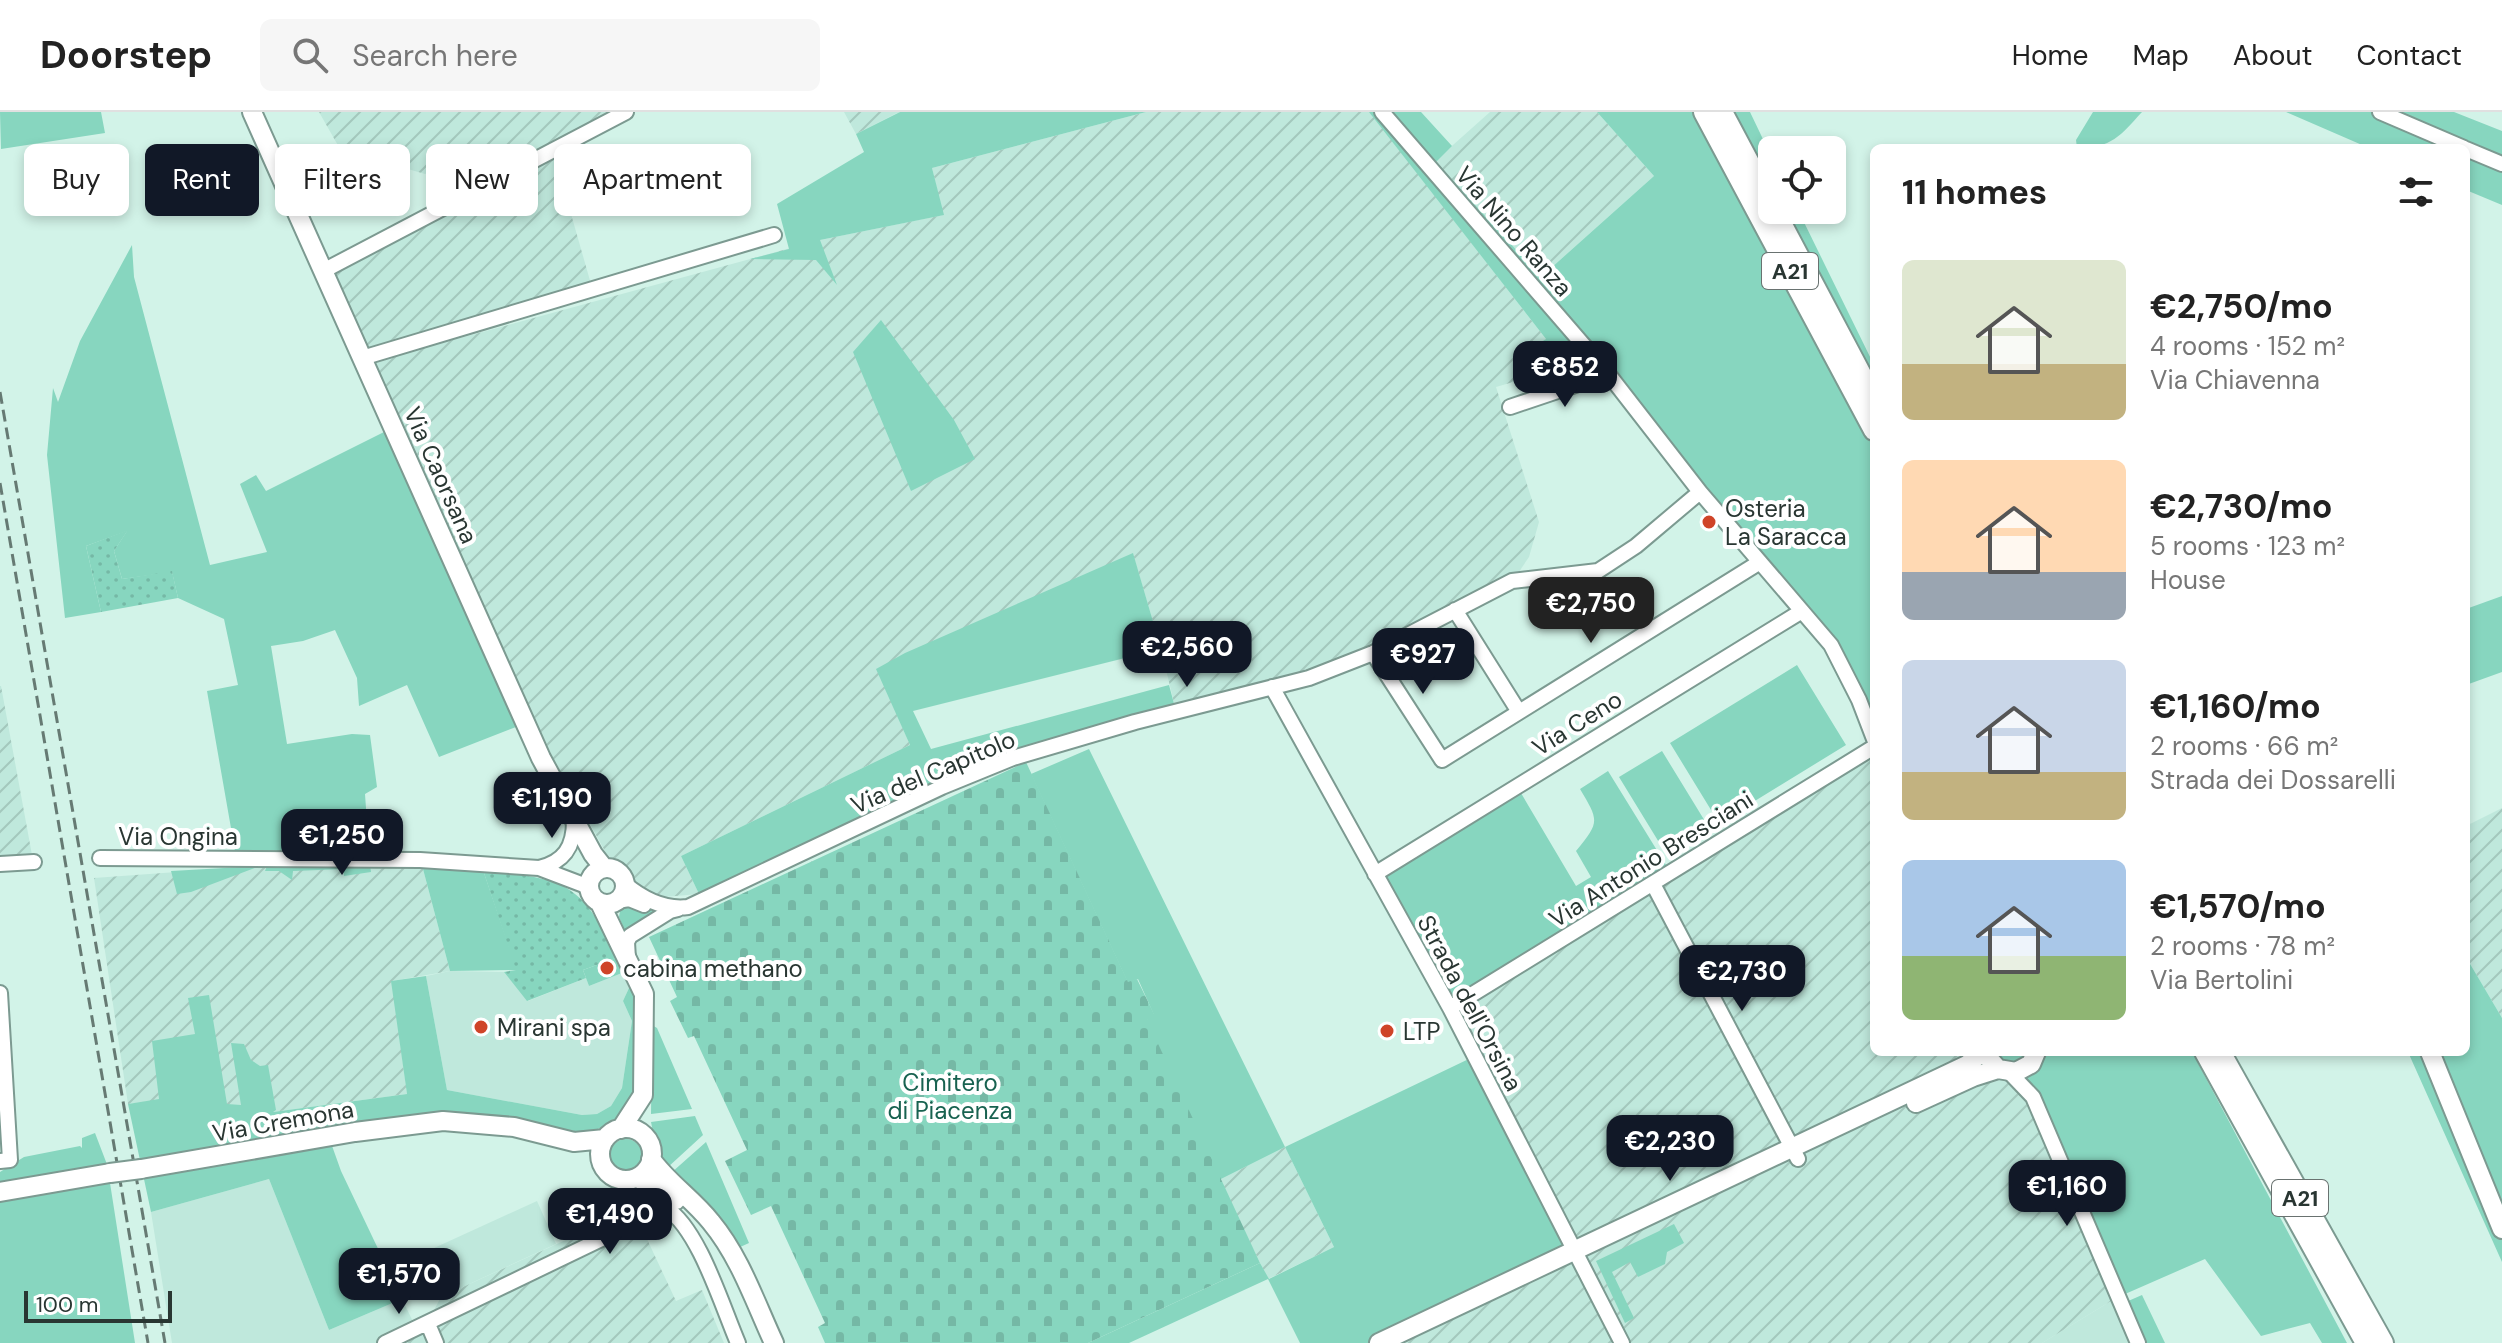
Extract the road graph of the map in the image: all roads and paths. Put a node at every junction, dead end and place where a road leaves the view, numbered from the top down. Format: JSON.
{"nodes":[{"id":1,"x":252,"y":112,"type":"edge"},
{"id":2,"x":626,"y":112,"type":"edge"},
{"id":3,"x":1382,"y":112,"type":"edge"},
{"id":4,"x":1704,"y":112,"type":"edge"},
{"id":5,"x":1722,"y":112,"type":"edge"},
{"id":6,"x":2380,"y":112,"type":"edge"},
{"id":7,"x":2456,"y":144,"type":"edge"},
{"id":8,"x":2470,"y":150,"type":"edge"},
{"id":9,"x":2502,"y":164,"type":"edge"},
{"id":10,"x":1758,"y":180,"type":"edge"},
{"id":11,"x":1781,"y":224,"type":"edge"},
{"id":12,"x":774,"y":235,"type":"dead end"},
{"id":13,"x":323,"y":271,"type":"junction"},
{"id":14,"x":362,"y":358,"type":"junction"},
{"id":15,"x":1608,"y":374,"type":"junction"},
{"id":16,"x":1870,"y":391,"type":"edge"},
{"id":17,"x":1510,"y":407,"type":"dead end"},
{"id":18,"x":1870,"y":423,"type":"edge"},
{"id":19,"x":1700,"y":492,"type":"junction"},
{"id":20,"x":1760,"y":562,"type":"junction"},
{"id":21,"x":1455,"y":610,"type":"junction"},
{"id":22,"x":1802,"y":611,"type":"junction"},
{"id":23,"x":1373,"y":653,"type":"junction"},
{"id":24,"x":1272,"y":687,"type":"junction"},
{"id":25,"x":1519,"y":712,"type":"junction"},
{"id":26,"x":1870,"y":729,"type":"edge"},
{"id":27,"x":1870,"y":749,"type":"edge"},
{"id":28,"x":574,"y":821,"type":"junction"},
{"id":29,"x":100,"y":858,"type":"dead end"},
{"id":30,"x":34,"y":862,"type":"dead end"},
{"id":31,"x":0,"y":864,"type":"edge"},
{"id":32,"x":539,"y":868,"type":"junction"},
{"id":33,"x":594,"y":872,"type":"junction"},
{"id":34,"x":1375,"y":874,"type":"junction"},
{"id":35,"x":1653,"y":884,"type":"junction"},
{"id":36,"x":614,"y":898,"type":"junction"},
{"id":37,"x":675,"y":909,"type":"junction"},
{"id":38,"x":624,"y":952,"type":"junction"},
{"id":39,"x":0,"y":993,"type":"edge"},
{"id":40,"x":1450,"y":1008,"type":"junction"},
{"id":41,"x":1979,"y":1056,"type":"edge"},
{"id":42,"x":1988,"y":1056,"type":"edge"},
{"id":43,"x":2207,"y":1056,"type":"edge"},
{"id":44,"x":2222,"y":1056,"type":"edge"},
{"id":45,"x":2432,"y":1056,"type":"edge"},
{"id":46,"x":2033,"y":1058,"type":"edge"},
{"id":47,"x":2004,"y":1071,"type":"junction"},
{"id":48,"x":643,"y":1095,"type":"junction"},
{"id":49,"x":2033,"y":1097,"type":"junction"},
{"id":50,"x":613,"y":1134,"type":"junction"},
{"id":51,"x":574,"y":1142,"type":"junction"},
{"id":52,"x":651,"y":1153,"type":"junction"},
{"id":53,"x":1795,"y":1154,"type":"junction"},
{"id":54,"x":5,"y":1160,"type":"edge"},
{"id":55,"x":602,"y":1164,"type":"junction"},
{"id":56,"x":637,"y":1178,"type":"junction"},
{"id":57,"x":0,"y":1192,"type":"edge"},
{"id":58,"x":2288,"y":1205,"type":"junction"},
{"id":59,"x":2502,"y":1229,"type":"edge"},
{"id":60,"x":1579,"y":1256,"type":"junction"},
{"id":61,"x":428,"y":1324,"type":"junction"},
{"id":62,"x":385,"y":1343,"type":"edge"},
{"id":63,"x":436,"y":1343,"type":"edge"},
{"id":64,"x":738,"y":1343,"type":"edge"},
{"id":65,"x":763,"y":1343,"type":"edge"},
{"id":66,"x":774,"y":1343,"type":"edge"},
{"id":67,"x":1379,"y":1343,"type":"edge"},
{"id":68,"x":1407,"y":1343,"type":"edge"},
{"id":69,"x":1622,"y":1343,"type":"edge"},
{"id":70,"x":2138,"y":1343,"type":"edge"},
{"id":71,"x":2356,"y":1343,"type":"edge"},
{"id":72,"x":2366,"y":1343,"type":"edge"},
{"id":73,"x":2383,"y":1343,"type":"edge"}],
"edges":[{"from":1,"to":13,"type":"main road","name":"Via Caorsana"},
{"from":2,"to":13,"type":"street"},
{"from":3,"to":15,"type":"street","name":"Via Nino Ranza"},
{"from":4,"to":18,"type":"highway","number":"A21"},
{"from":5,"to":10,"type":"highway","number":"A21"},
{"from":6,"to":7,"type":"street"},
{"from":8,"to":9,"type":"street"},
{"from":11,"to":16,"type":"highway","number":"A21"},
{"from":12,"to":14,"type":"street"},
{"from":13,"to":14,"type":"main road","name":"Via Caorsana"},
{"from":14,"to":28,"type":"main road","name":"Via Caorsana"},
{"from":15,"to":17,"type":"street"},
{"from":15,"to":19,"type":"street","name":"Via Nino Ranza"},
{"from":19,"to":20,"type":"street","name":"Via Nino Ranza"},
{"from":19,"to":21,"type":"street","name":"Via del Capitolo"},
{"from":20,"to":22,"type":"street","name":"Via Nino Ranza"},
{"from":20,"to":25,"type":"street"},
{"from":21,"to":23,"type":"street","name":"Via del Capitolo"},
{"from":21,"to":25,"type":"street"},
{"from":22,"to":26,"type":"street","name":"Via Nino Ranza"},
{"from":22,"to":34,"type":"street","name":"Via Ceno"},
{"from":23,"to":24,"type":"street","name":"Via del Capitolo"},
{"from":23,"to":25,"type":"street"},
{"from":24,"to":34,"type":"street","name":"Strada dell'Orsina"},
{"from":24,"to":37,"type":"street","name":"Via del Capitolo"},
{"from":27,"to":35,"type":"street","name":"Via Antonio Bresciani"},
{"from":28,"to":32,"type":"street"},
{"from":28,"to":33,"type":"main road","name":"Via Caorsana"},
{"from":29,"to":32,"type":"street","name":"Via Ongina"},
{"from":30,"to":31,"type":"street"},
{"from":32,"to":33,"type":"street","name":"Via Ongina"},
{"from":33,"to":36,"type":"main road","name":"Via Caorsana"},
{"from":33,"to":36,"type":"main road"},
{"from":34,"to":40,"type":"street","name":"Strada dell'Orsina"},
{"from":35,"to":40,"type":"street","name":"Via Antonio Bresciani"},
{"from":35,"to":53,"type":"street"},
{"from":36,"to":37,"type":"street"},
{"from":36,"to":38,"type":"main road"},
{"from":37,"to":38,"type":"street","name":"Via del Capitolo"},
{"from":38,"to":48,"type":"main road"},
{"from":39,"to":54,"type":"street"},
{"from":40,"to":60,"type":"street","name":"Strada dell'Orsina"},
{"from":41,"to":53,"type":"main road"},
{"from":42,"to":47,"type":"main road"},
{"from":43,"to":58,"type":"highway","number":"A21"},
{"from":44,"to":73,"type":"highway","number":"A21"},
{"from":45,"to":59,"type":"main road"},
{"from":46,"to":47,"type":"main road"},
{"from":46,"to":49,"type":"street"},
{"from":47,"to":49,"type":"street"},
{"from":47,"to":53,"type":"main road"},
{"from":48,"to":50,"type":"main road"},
{"from":48,"to":52,"type":"main road"},
{"from":49,"to":70,"type":"street"},
{"from":50,"to":51,"type":"main road"},
{"from":50,"to":52,"type":"main road"},
{"from":50,"to":55,"type":"main road"},
{"from":51,"to":55,"type":"main road"},
{"from":51,"to":57,"type":"main road","name":"Via Cremona","bridge":true},
{"from":52,"to":56,"type":"main road"},
{"from":52,"to":66,"type":"main road"},
{"from":53,"to":60,"type":"main road"},
{"from":55,"to":56,"type":"main road"},
{"from":56,"to":65,"type":"main road"},
{"from":58,"to":71,"type":"highway"},
{"from":58,"to":72,"type":"highway","number":"A21"},
{"from":60,"to":67,"type":"main road"},
{"from":60,"to":68,"type":"main road"},
{"from":60,"to":69,"type":"street","name":"Strada dell'Orsina"},
{"from":61,"to":62,"type":"street"},
{"from":61,"to":63,"type":"street"},
{"from":61,"to":64,"type":"street"}]}
